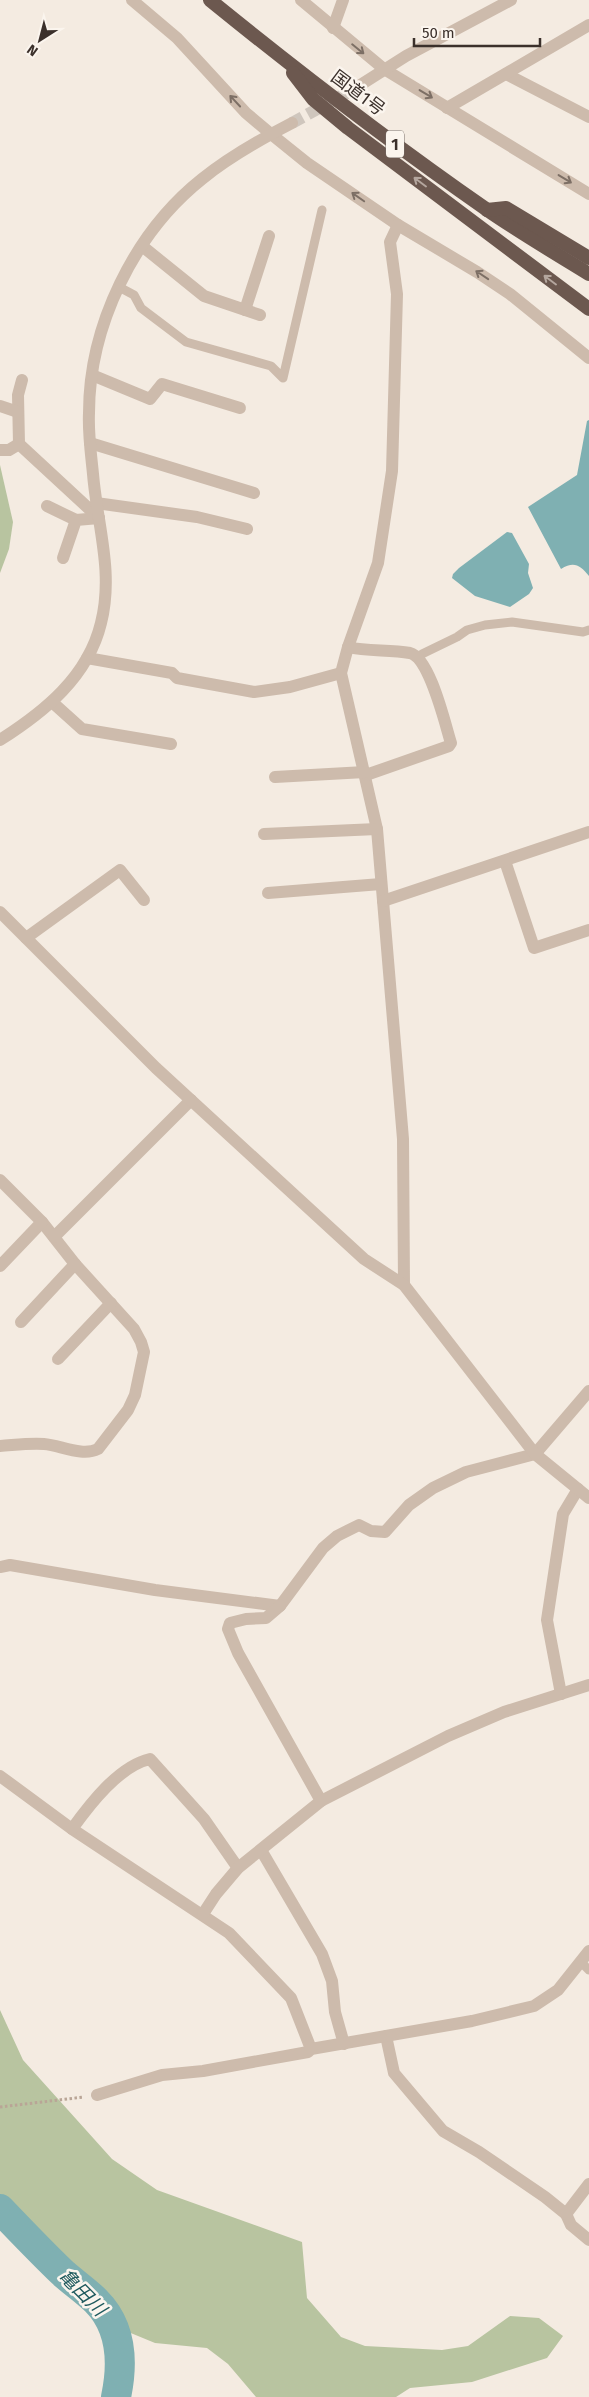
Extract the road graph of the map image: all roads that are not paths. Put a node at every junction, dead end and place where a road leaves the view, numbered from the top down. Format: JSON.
{"nodes":[{"id":1,"x":132,"y":0,"type":"edge"},
{"id":2,"x":210,"y":0,"type":"edge"},
{"id":3,"x":301,"y":0,"type":"edge"},
{"id":4,"x":344,"y":0,"type":"edge"},
{"id":5,"x":511,"y":0,"type":"edge"},
{"id":6,"x":589,"y":26,"type":"edge"},
{"id":7,"x":333,"y":28,"type":"junction"},
{"id":8,"x":283,"y":60,"type":"junction"},
{"id":9,"x":384,"y":69,"type":"junction"},
{"id":10,"x":506,"y":74,"type":"junction"},
{"id":11,"x":354,"y":89,"type":"tunnel mouth"},
{"id":12,"x":448,"y":108,"type":"junction"},
{"id":13,"x":589,"y":117,"type":"edge"},
{"id":14,"x":292,"y":123,"type":"tunnel mouth"},
{"id":15,"x":271,"y":134,"type":"junction"},
{"id":16,"x":589,"y":194,"type":"edge"},
{"id":17,"x":322,"y":210,"type":"dead end"},
{"id":18,"x":488,"y":210,"type":"junction"},
{"id":19,"x":398,"y":225,"type":"junction"},
{"id":20,"x":269,"y":236,"type":"dead end"},
{"id":21,"x":142,"y":246,"type":"junction"},
{"id":22,"x":589,"y":258,"type":"edge"},
{"id":23,"x":589,"y":274,"type":"edge"},
{"id":24,"x":119,"y":287,"type":"junction"},
{"id":25,"x":589,"y":309,"type":"edge"},
{"id":26,"x":245,"y":310,"type":"junction"},
{"id":27,"x":260,"y":315,"type":"dead end"},
{"id":28,"x":589,"y":358,"type":"edge"},
{"id":29,"x":92,"y":375,"type":"junction"},
{"id":30,"x":22,"y":380,"type":"dead end"},
{"id":31,"x":0,"y":406,"type":"edge"},
{"id":32,"x":240,"y":408,"type":"dead end"},
{"id":33,"x":18,"y":412,"type":"junction"},
{"id":34,"x":90,"y":443,"type":"junction"},
{"id":35,"x":19,"y":444,"type":"junction"},
{"id":36,"x":0,"y":450,"type":"edge"},
{"id":37,"x":254,"y":493,"type":"dead end"},
{"id":38,"x":96,"y":503,"type":"junction"},
{"id":39,"x":47,"y":506,"type":"dead end"},
{"id":40,"x":99,"y":518,"type":"junction"},
{"id":41,"x":76,"y":520,"type":"junction"},
{"id":42,"x":247,"y":529,"type":"dead end"},
{"id":43,"x":63,"y":558,"type":"dead end"},
{"id":44,"x":589,"y":630,"type":"edge"},
{"id":45,"x":348,"y":647,"type":"junction"},
{"id":46,"x":87,"y":658,"type":"junction"},
{"id":47,"x":418,"y":658,"type":"junction"},
{"id":48,"x":341,"y":673,"type":"junction"},
{"id":49,"x":52,"y":702,"type":"junction"},
{"id":50,"x":0,"y":740,"type":"edge"},
{"id":51,"x":172,"y":744,"type":"dead end"},
{"id":52,"x":366,"y":773,"type":"junction"},
{"id":53,"x":275,"y":777,"type":"dead end"},
{"id":54,"x":378,"y":829,"type":"junction"},
{"id":55,"x":589,"y":832,"type":"edge"},
{"id":56,"x":264,"y":834,"type":"dead end"},
{"id":57,"x":505,"y":861,"type":"junction"},
{"id":58,"x":381,"y":884,"type":"junction"},
{"id":59,"x":268,"y":893,"type":"dead end"},
{"id":60,"x":144,"y":900,"type":"dead end"},
{"id":61,"x":383,"y":901,"type":"junction"},
{"id":62,"x":0,"y":912,"type":"edge"},
{"id":63,"x":589,"y":930,"type":"edge"},
{"id":64,"x":26,"y":938,"type":"junction"},
{"id":65,"x":191,"y":1100,"type":"junction"},
{"id":66,"x":0,"y":1180,"type":"edge"},
{"id":67,"x":42,"y":1222,"type":"junction"},
{"id":68,"x":54,"y":1237,"type":"junction"},
{"id":69,"x":75,"y":1264,"type":"junction"},
{"id":70,"x":0,"y":1266,"type":"edge"},
{"id":71,"x":404,"y":1285,"type":"junction"},
{"id":72,"x":111,"y":1303,"type":"junction"},
{"id":73,"x":21,"y":1322,"type":"dead end"},
{"id":74,"x":58,"y":1358,"type":"dead end"},
{"id":75,"x":589,"y":1391,"type":"edge"},
{"id":76,"x":0,"y":1446,"type":"edge"},
{"id":77,"x":535,"y":1454,"type":"junction"},
{"id":78,"x":578,"y":1489,"type":"junction"},
{"id":79,"x":589,"y":1498,"type":"edge"},
{"id":80,"x":0,"y":1566,"type":"edge"},
{"id":81,"x":280,"y":1606,"type":"junction"},
{"id":82,"x":589,"y":1685,"type":"edge"},
{"id":83,"x":561,"y":1694,"type":"junction"},
{"id":84,"x":0,"y":1776,"type":"edge"},
{"id":85,"x":321,"y":1801,"type":"junction"},
{"id":86,"x":72,"y":1829,"type":"junction"},
{"id":87,"x":261,"y":1850,"type":"junction"},
{"id":88,"x":238,"y":1868,"type":"junction"},
{"id":89,"x":203,"y":1914,"type":"junction"},
{"id":90,"x":589,"y":1951,"type":"edge"},
{"id":91,"x":585,"y":1966,"type":"edge"},
{"id":92,"x":386,"y":2036,"type":"junction"},
{"id":93,"x":344,"y":2044,"type":"junction"},
{"id":94,"x":311,"y":2049,"type":"junction"},
{"id":95,"x":97,"y":2095,"type":"road end"},
{"id":96,"x":589,"y":2184,"type":"edge"},
{"id":97,"x":566,"y":2214,"type":"junction"},
{"id":98,"x":589,"y":2240,"type":"edge"}],
"edges":[{"from":15,"to":1,"type":"street","one_way":true},
{"from":2,"to":8,"type":"highway","name":"国道1号","number":"1"},
{"from":3,"to":7,"type":"street"},
{"from":4,"to":7,"type":"street"},
{"from":5,"to":9,"type":"street"},
{"from":6,"to":10,"type":"street"},
{"from":7,"to":9,"type":"street","one_way":true},
{"from":8,"to":18,"type":"highway","name":"国道1号","number":"1"},
{"from":25,"to":8,"type":"highway","number":"1","one_way":true},
{"from":9,"to":11,"type":"street"},
{"from":9,"to":12,"type":"street","one_way":true},
{"from":10,"to":12,"type":"street"},
{"from":10,"to":13,"type":"street"},
{"from":12,"to":16,"type":"street","one_way":true},
{"from":14,"to":15,"type":"street"},
{"from":19,"to":15,"type":"street","one_way":true},
{"from":15,"to":21,"type":"street"},
{"from":17,"to":24,"type":"lane"},
{"from":18,"to":22,"type":"highway"},
{"from":18,"to":23,"type":"highway","name":"国道1号","number":"1"},
{"from":28,"to":19,"type":"street","one_way":true},
{"from":19,"to":45,"type":"street"},
{"from":20,"to":26,"type":"street"},
{"from":21,"to":24,"type":"street"},
{"from":21,"to":26,"type":"street"},
{"from":24,"to":29,"type":"street"},
{"from":26,"to":27,"type":"street"},
{"from":29,"to":32,"type":"street"},
{"from":29,"to":34,"type":"street"},
{"from":30,"to":33,"type":"street"},
{"from":31,"to":33,"type":"street"},
{"from":33,"to":35,"type":"street"},
{"from":34,"to":37,"type":"street"},
{"from":34,"to":38,"type":"street"},
{"from":35,"to":36,"type":"street"},
{"from":35,"to":40,"type":"street"},
{"from":38,"to":40,"type":"street"},
{"from":38,"to":42,"type":"street"},
{"from":39,"to":41,"type":"street"},
{"from":40,"to":41,"type":"street"},
{"from":40,"to":46,"type":"street"},
{"from":41,"to":43,"type":"street"},
{"from":44,"to":47,"type":"lane"},
{"from":45,"to":47,"type":"street"},
{"from":45,"to":48,"type":"street"},
{"from":46,"to":48,"type":"street"},
{"from":46,"to":49,"type":"street"},
{"from":47,"to":52,"type":"street"},
{"from":48,"to":52,"type":"street"},
{"from":49,"to":50,"type":"street"},
{"from":49,"to":51,"type":"street"},
{"from":52,"to":53,"type":"street"},
{"from":52,"to":54,"type":"street"},
{"from":54,"to":56,"type":"street"},
{"from":54,"to":58,"type":"street"},
{"from":55,"to":57,"type":"street"},
{"from":57,"to":61,"type":"street"},
{"from":57,"to":63,"type":"street"},
{"from":58,"to":59,"type":"street"},
{"from":58,"to":61,"type":"street"},
{"from":60,"to":64,"type":"street"},
{"from":61,"to":71,"type":"street"},
{"from":62,"to":64,"type":"street"},
{"from":64,"to":65,"type":"street"},
{"from":65,"to":68,"type":"street"},
{"from":65,"to":71,"type":"street"},
{"from":66,"to":67,"type":"street"},
{"from":67,"to":68,"type":"street"},
{"from":67,"to":70,"type":"street"},
{"from":68,"to":69,"type":"street"},
{"from":69,"to":72,"type":"street"},
{"from":69,"to":73,"type":"street"},
{"from":71,"to":77,"type":"street"},
{"from":72,"to":74,"type":"street"},
{"from":72,"to":76,"type":"street"},
{"from":75,"to":77,"type":"street"},
{"from":77,"to":78,"type":"street"},
{"from":77,"to":81,"type":"street"},
{"from":78,"to":79,"type":"street"},
{"from":78,"to":83,"type":"street"},
{"from":80,"to":81,"type":"street"},
{"from":81,"to":85,"type":"street"},
{"from":82,"to":83,"type":"street"},
{"from":83,"to":85,"type":"street"},
{"from":84,"to":86,"type":"street"},
{"from":85,"to":87,"type":"street"},
{"from":86,"to":88,"type":"street"},
{"from":86,"to":89,"type":"street"},
{"from":87,"to":88,"type":"street"},
{"from":87,"to":93,"type":"street"},
{"from":88,"to":89,"type":"street"},
{"from":89,"to":94,"type":"street"},
{"from":90,"to":91,"type":"street"},
{"from":91,"to":92,"type":"street"},
{"from":92,"to":93,"type":"street"},
{"from":92,"to":97,"type":"street"},
{"from":93,"to":94,"type":"street"},
{"from":94,"to":95,"type":"street"},
{"from":96,"to":97,"type":"street"},
{"from":97,"to":98,"type":"street"}]}
